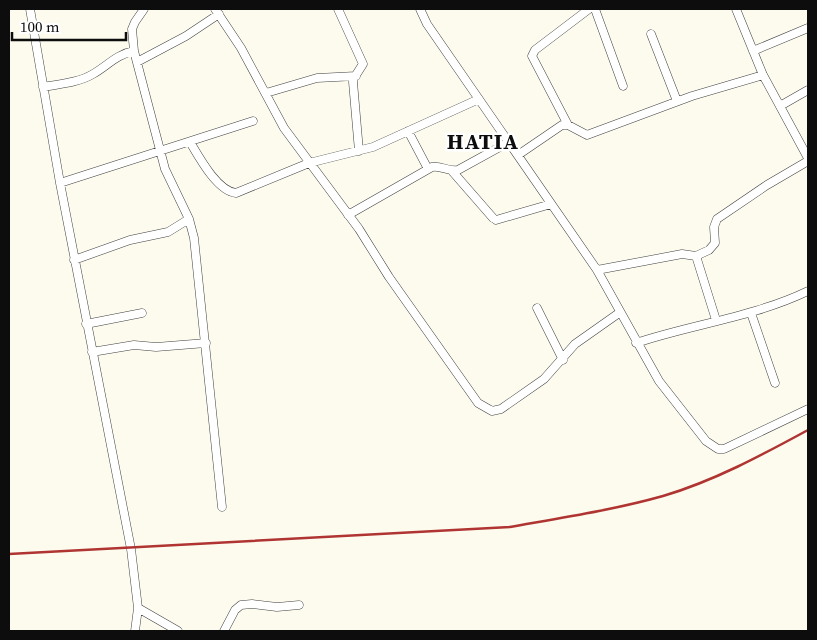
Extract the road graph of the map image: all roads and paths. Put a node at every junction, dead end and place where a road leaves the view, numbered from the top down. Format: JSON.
{"nodes":[{"id":1,"x":30,"y":9,"type":"edge"},
{"id":2,"x":144,"y":9,"type":"edge"},
{"id":3,"x":338,"y":9,"type":"edge"},
{"id":4,"x":420,"y":9,"type":"edge"},
{"id":5,"x":589,"y":9,"type":"edge"},
{"id":6,"x":594,"y":9,"type":"edge"},
{"id":7,"x":736,"y":9,"type":"edge"},
{"id":8,"x":217,"y":11,"type":"edge"},
{"id":9,"x":808,"y":28,"type":"edge"},
{"id":10,"x":652,"y":34,"type":"dead end"},
{"id":11,"x":134,"y":51,"type":"junction"},
{"id":12,"x":754,"y":51,"type":"junction"},
{"id":13,"x":136,"y":62,"type":"junction"},
{"id":14,"x":763,"y":75,"type":"junction"},
{"id":15,"x":356,"y":76,"type":"junction"},
{"id":16,"x":623,"y":86,"type":"dead end"},
{"id":17,"x":43,"y":87,"type":"junction"},
{"id":18,"x":808,"y":90,"type":"edge"},
{"id":19,"x":266,"y":93,"type":"junction"},
{"id":20,"x":479,"y":99,"type":"junction"},
{"id":21,"x":678,"y":101,"type":"junction"},
{"id":22,"x":780,"y":106,"type":"junction"},
{"id":23,"x":253,"y":121,"type":"dead end"},
{"id":24,"x":568,"y":125,"type":"junction"},
{"id":25,"x":408,"y":131,"type":"junction"},
{"id":26,"x":190,"y":142,"type":"junction"},
{"id":27,"x":509,"y":142,"type":"junction"},
{"id":28,"x":359,"y":151,"type":"junction"},
{"id":29,"x":160,"y":152,"type":"junction"},
{"id":30,"x":807,"y":154,"type":"edge"},
{"id":31,"x":518,"y":155,"type":"junction"},
{"id":32,"x":309,"y":163,"type":"junction"},
{"id":33,"x":428,"y":169,"type":"junction"},
{"id":34,"x":452,"y":171,"type":"junction"},
{"id":35,"x":60,"y":183,"type":"junction"},
{"id":36,"x":551,"y":204,"type":"junction"},
{"id":37,"x":348,"y":215,"type":"junction"},
{"id":38,"x":189,"y":219,"type":"junction"},
{"id":39,"x":696,"y":256,"type":"junction"},
{"id":40,"x":74,"y":260,"type":"junction"},
{"id":41,"x":597,"y":270,"type":"junction"},
{"id":42,"x":808,"y":290,"type":"edge"},
{"id":43,"x":537,"y":308,"type":"dead end"},
{"id":44,"x":142,"y":313,"type":"dead end"},
{"id":45,"x":619,"y":313,"type":"junction"},
{"id":46,"x":751,"y":314,"type":"junction"},
{"id":47,"x":716,"y":320,"type":"junction"},
{"id":48,"x":86,"y":324,"type":"junction"},
{"id":49,"x":206,"y":343,"type":"junction"},
{"id":50,"x":636,"y":343,"type":"junction"},
{"id":51,"x":92,"y":352,"type":"junction"},
{"id":52,"x":563,"y":360,"type":"junction"},
{"id":53,"x":775,"y":383,"type":"dead end"},
{"id":54,"x":808,"y":409,"type":"edge"},
{"id":55,"x":222,"y":507,"type":"dead end"},
{"id":56,"x":299,"y":605,"type":"dead end"},
{"id":57,"x":138,"y":608,"type":"junction"},
{"id":58,"x":136,"y":631,"type":"edge"},
{"id":59,"x":178,"y":631,"type":"edge"},
{"id":60,"x":224,"y":631,"type":"edge"}],
"edges":[{"from":1,"to":17,"type":"street"},
{"from":2,"to":11,"type":"street"},
{"from":3,"to":15,"type":"street"},
{"from":4,"to":20,"type":"street"},
{"from":5,"to":24,"type":"street"},
{"from":6,"to":16,"type":"street"},
{"from":7,"to":12,"type":"street"},
{"from":8,"to":13,"type":"street"},
{"from":8,"to":19,"type":"street"},
{"from":9,"to":12,"type":"street"},
{"from":10,"to":21,"type":"street"},
{"from":11,"to":13,"type":"street"},
{"from":11,"to":17,"type":"street"},
{"from":12,"to":14,"type":"street"},
{"from":13,"to":29,"type":"street"},
{"from":14,"to":21,"type":"street"},
{"from":14,"to":22,"type":"street"},
{"from":15,"to":19,"type":"street"},
{"from":15,"to":28,"type":"street"},
{"from":17,"to":35,"type":"street"},
{"from":18,"to":22,"type":"street"},
{"from":19,"to":32,"type":"street"},
{"from":20,"to":25,"type":"street"},
{"from":20,"to":27,"type":"street"},
{"from":21,"to":24,"type":"street"},
{"from":22,"to":30,"type":"street"},
{"from":23,"to":26,"type":"street"},
{"from":24,"to":31,"type":"street"},
{"from":25,"to":28,"type":"street"},
{"from":25,"to":33,"type":"street"},
{"from":26,"to":29,"type":"street"},
{"from":26,"to":32,"type":"street"},
{"from":27,"to":31,"type":"street"},
{"from":27,"to":34,"type":"street"},
{"from":28,"to":32,"type":"street"},
{"from":29,"to":35,"type":"street"},
{"from":29,"to":38,"type":"street"},
{"from":30,"to":39,"type":"street"},
{"from":31,"to":36,"type":"street"},
{"from":32,"to":37,"type":"street"},
{"from":33,"to":34,"type":"street"},
{"from":33,"to":37,"type":"street"},
{"from":34,"to":36,"type":"street"},
{"from":35,"to":40,"type":"street"},
{"from":36,"to":41,"type":"street"},
{"from":37,"to":52,"type":"street"},
{"from":38,"to":40,"type":"street"},
{"from":38,"to":49,"type":"street"},
{"from":39,"to":41,"type":"street"},
{"from":39,"to":47,"type":"street"},
{"from":40,"to":48,"type":"street"},
{"from":41,"to":45,"type":"street"},
{"from":42,"to":46,"type":"street"},
{"from":43,"to":52,"type":"street"},
{"from":44,"to":48,"type":"street"},
{"from":45,"to":50,"type":"street"},
{"from":45,"to":52,"type":"street"},
{"from":46,"to":47,"type":"street"},
{"from":46,"to":53,"type":"street"},
{"from":47,"to":50,"type":"street"},
{"from":48,"to":51,"type":"street"},
{"from":49,"to":51,"type":"street"},
{"from":49,"to":55,"type":"street"},
{"from":50,"to":54,"type":"street"},
{"from":51,"to":57,"type":"street"},
{"from":56,"to":60,"type":"street"},
{"from":57,"to":58,"type":"street"},
{"from":57,"to":59,"type":"street"}]}
